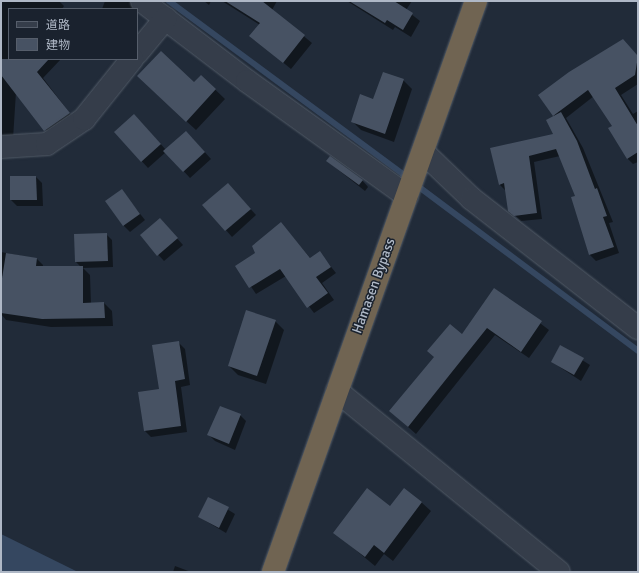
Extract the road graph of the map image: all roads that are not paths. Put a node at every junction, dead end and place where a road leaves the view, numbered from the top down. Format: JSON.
{"nodes":[{"id":1,"x":142,"y":1,"type":"edge"},
{"id":2,"x":476,"y":1,"type":"edge"},
{"id":3,"x":166,"y":18,"type":"junction"},
{"id":4,"x":138,"y":52,"type":"edge"},
{"id":5,"x":131,"y":60,"type":"edge"},
{"id":6,"x":1,"y":147,"type":"edge"},
{"id":7,"x":423,"y":152,"type":"junction"},
{"id":8,"x":407,"y":196,"type":"junction"},
{"id":9,"x":638,"y":328,"type":"edge"},
{"id":10,"x":337,"y":391,"type":"junction"},
{"id":11,"x":273,"y":572,"type":"edge"},
{"id":12,"x":559,"y":572,"type":"edge"}],
"edges":[{"from":1,"to":3,"type":"street"},
{"from":2,"to":7,"type":"highway","name":"Hamasen Bypass"},
{"from":3,"to":4,"type":"street"},
{"from":3,"to":8,"type":"street"},
{"from":5,"to":6,"type":"street"},
{"from":7,"to":8,"type":"highway","name":"Hamasen Bypass"},
{"from":7,"to":9,"type":"street"},
{"from":8,"to":10,"type":"highway","name":"Hamasen Bypass"},
{"from":10,"to":11,"type":"highway","name":"Hamasen Bypass"},
{"from":10,"to":12,"type":"street"}]}
